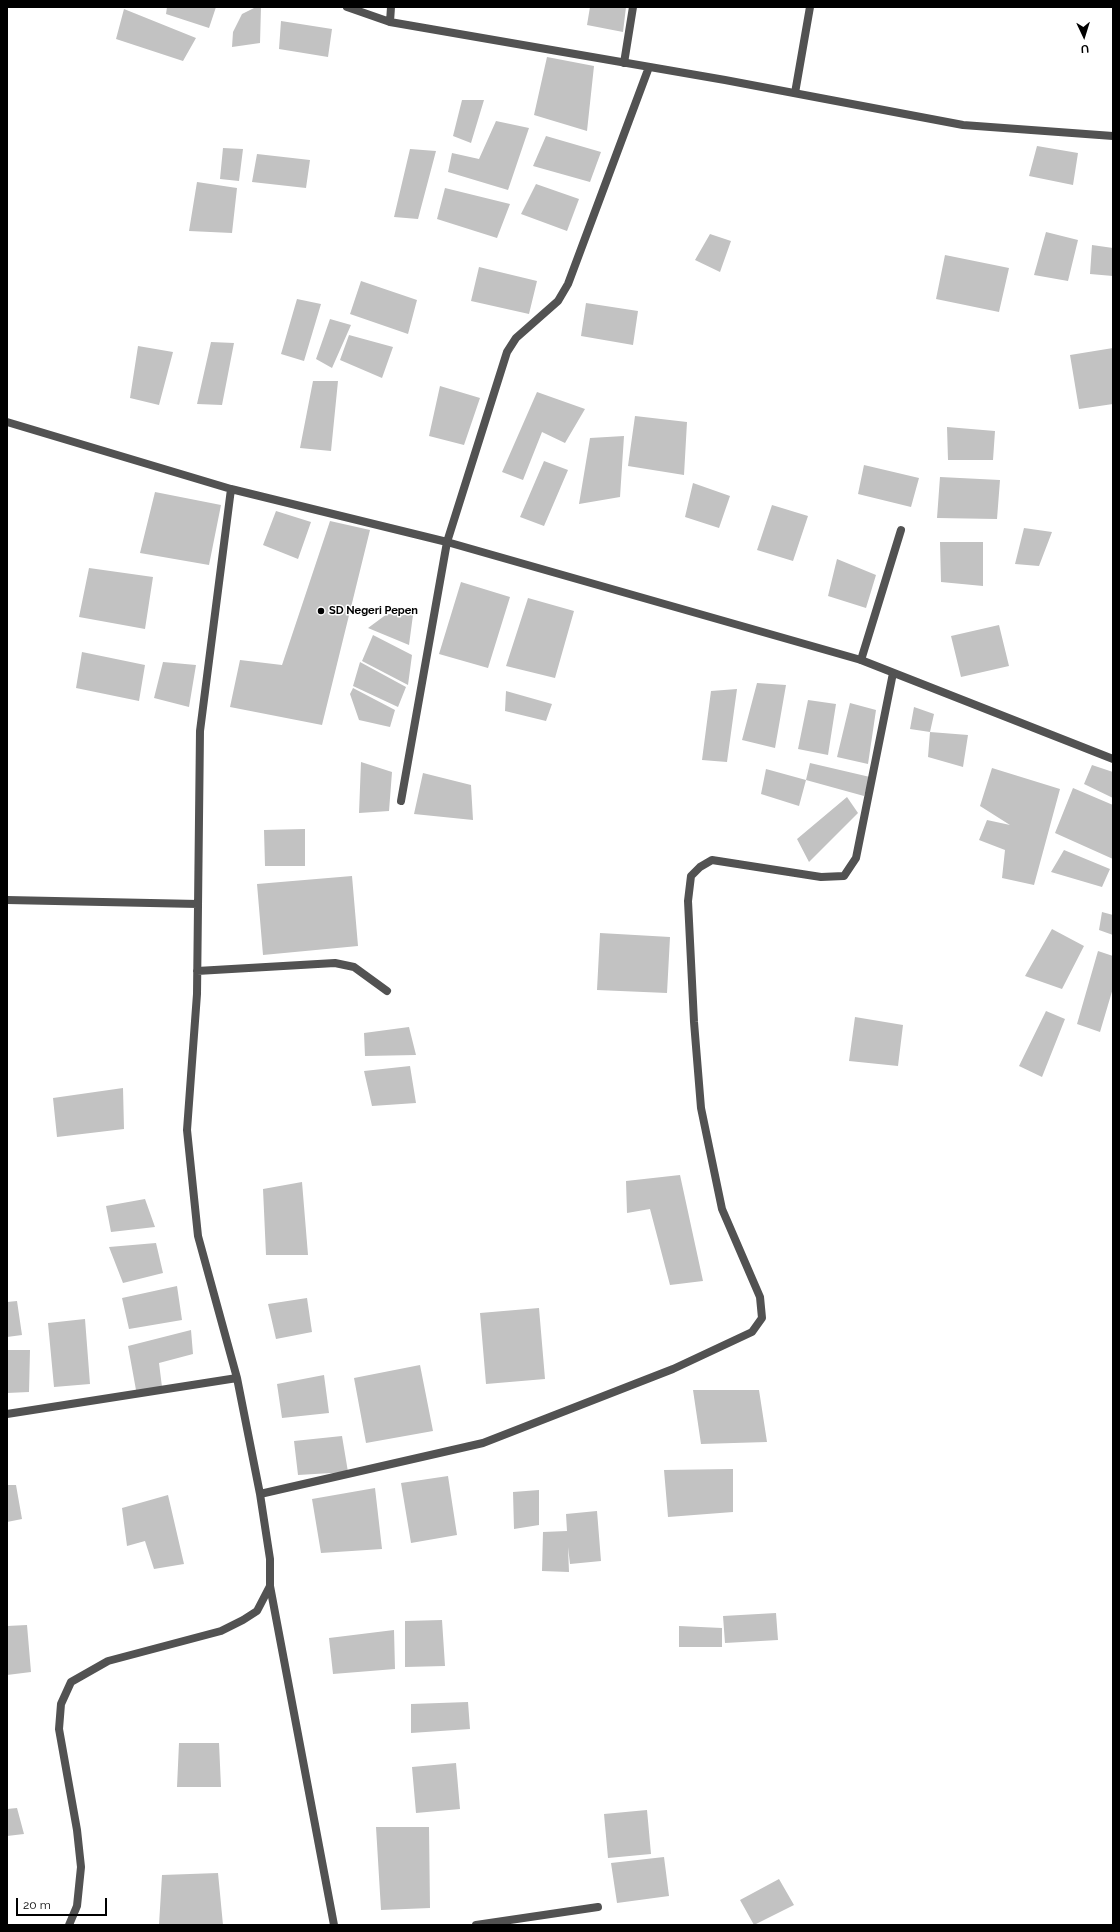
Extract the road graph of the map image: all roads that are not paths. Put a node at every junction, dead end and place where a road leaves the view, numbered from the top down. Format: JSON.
{"nodes":[{"id":1,"x":348,"y":7,"type":"edge"},
{"id":2,"x":391,"y":7,"type":"edge"},
{"id":3,"x":633,"y":7,"type":"edge"},
{"id":4,"x":810,"y":7,"type":"edge"},
{"id":5,"x":390,"y":22,"type":"junction"},
{"id":6,"x":624,"y":63,"type":"junction"},
{"id":7,"x":649,"y":67,"type":"junction"},
{"id":8,"x":795,"y":93,"type":"junction"},
{"id":9,"x":1113,"y":136,"type":"edge"},
{"id":10,"x":7,"y":422,"type":"edge"},
{"id":11,"x":231,"y":489,"type":"junction"},
{"id":12,"x":901,"y":530,"type":"dead end"},
{"id":13,"x":447,"y":542,"type":"junction"},
{"id":14,"x":861,"y":660,"type":"junction"},
{"id":15,"x":893,"y":672,"type":"junction"},
{"id":16,"x":1113,"y":759,"type":"edge"},
{"id":17,"x":401,"y":801,"type":"dead end"},
{"id":18,"x":7,"y":900,"type":"edge"},
{"id":19,"x":198,"y":904,"type":"junction"},
{"id":20,"x":197,"y":971,"type":"junction"},
{"id":21,"x":387,"y":991,"type":"dead end"},
{"id":22,"x":237,"y":1378,"type":"junction"},
{"id":23,"x":7,"y":1414,"type":"edge"},
{"id":24,"x":260,"y":1494,"type":"junction"},
{"id":25,"x":270,"y":1586,"type":"junction"},
{"id":26,"x":598,"y":1907,"type":"dead end"},
{"id":27,"x":69,"y":1925,"type":"edge"},
{"id":28,"x":334,"y":1925,"type":"edge"},
{"id":29,"x":476,"y":1925,"type":"edge"}],
"edges":[{"from":1,"to":5,"type":"street"},
{"from":2,"to":5,"type":"street"},
{"from":3,"to":6,"type":"street"},
{"from":4,"to":8,"type":"street"},
{"from":5,"to":6,"type":"street"},
{"from":6,"to":7,"type":"street"},
{"from":7,"to":8,"type":"street"},
{"from":7,"to":13,"type":"street"},
{"from":8,"to":9,"type":"street"},
{"from":10,"to":11,"type":"street"},
{"from":11,"to":13,"type":"street"},
{"from":11,"to":19,"type":"street"},
{"from":12,"to":14,"type":"street"},
{"from":13,"to":14,"type":"street"},
{"from":13,"to":17,"type":"street"},
{"from":14,"to":15,"type":"street"},
{"from":15,"to":16,"type":"street"},
{"from":15,"to":24,"type":"street"},
{"from":18,"to":19,"type":"street"},
{"from":19,"to":20,"type":"street"},
{"from":20,"to":21,"type":"street"},
{"from":20,"to":22,"type":"street"},
{"from":22,"to":23,"type":"street"},
{"from":22,"to":24,"type":"street"},
{"from":24,"to":25,"type":"street"},
{"from":25,"to":27,"type":"street"},
{"from":25,"to":28,"type":"street"},
{"from":26,"to":29,"type":"street"}]}
